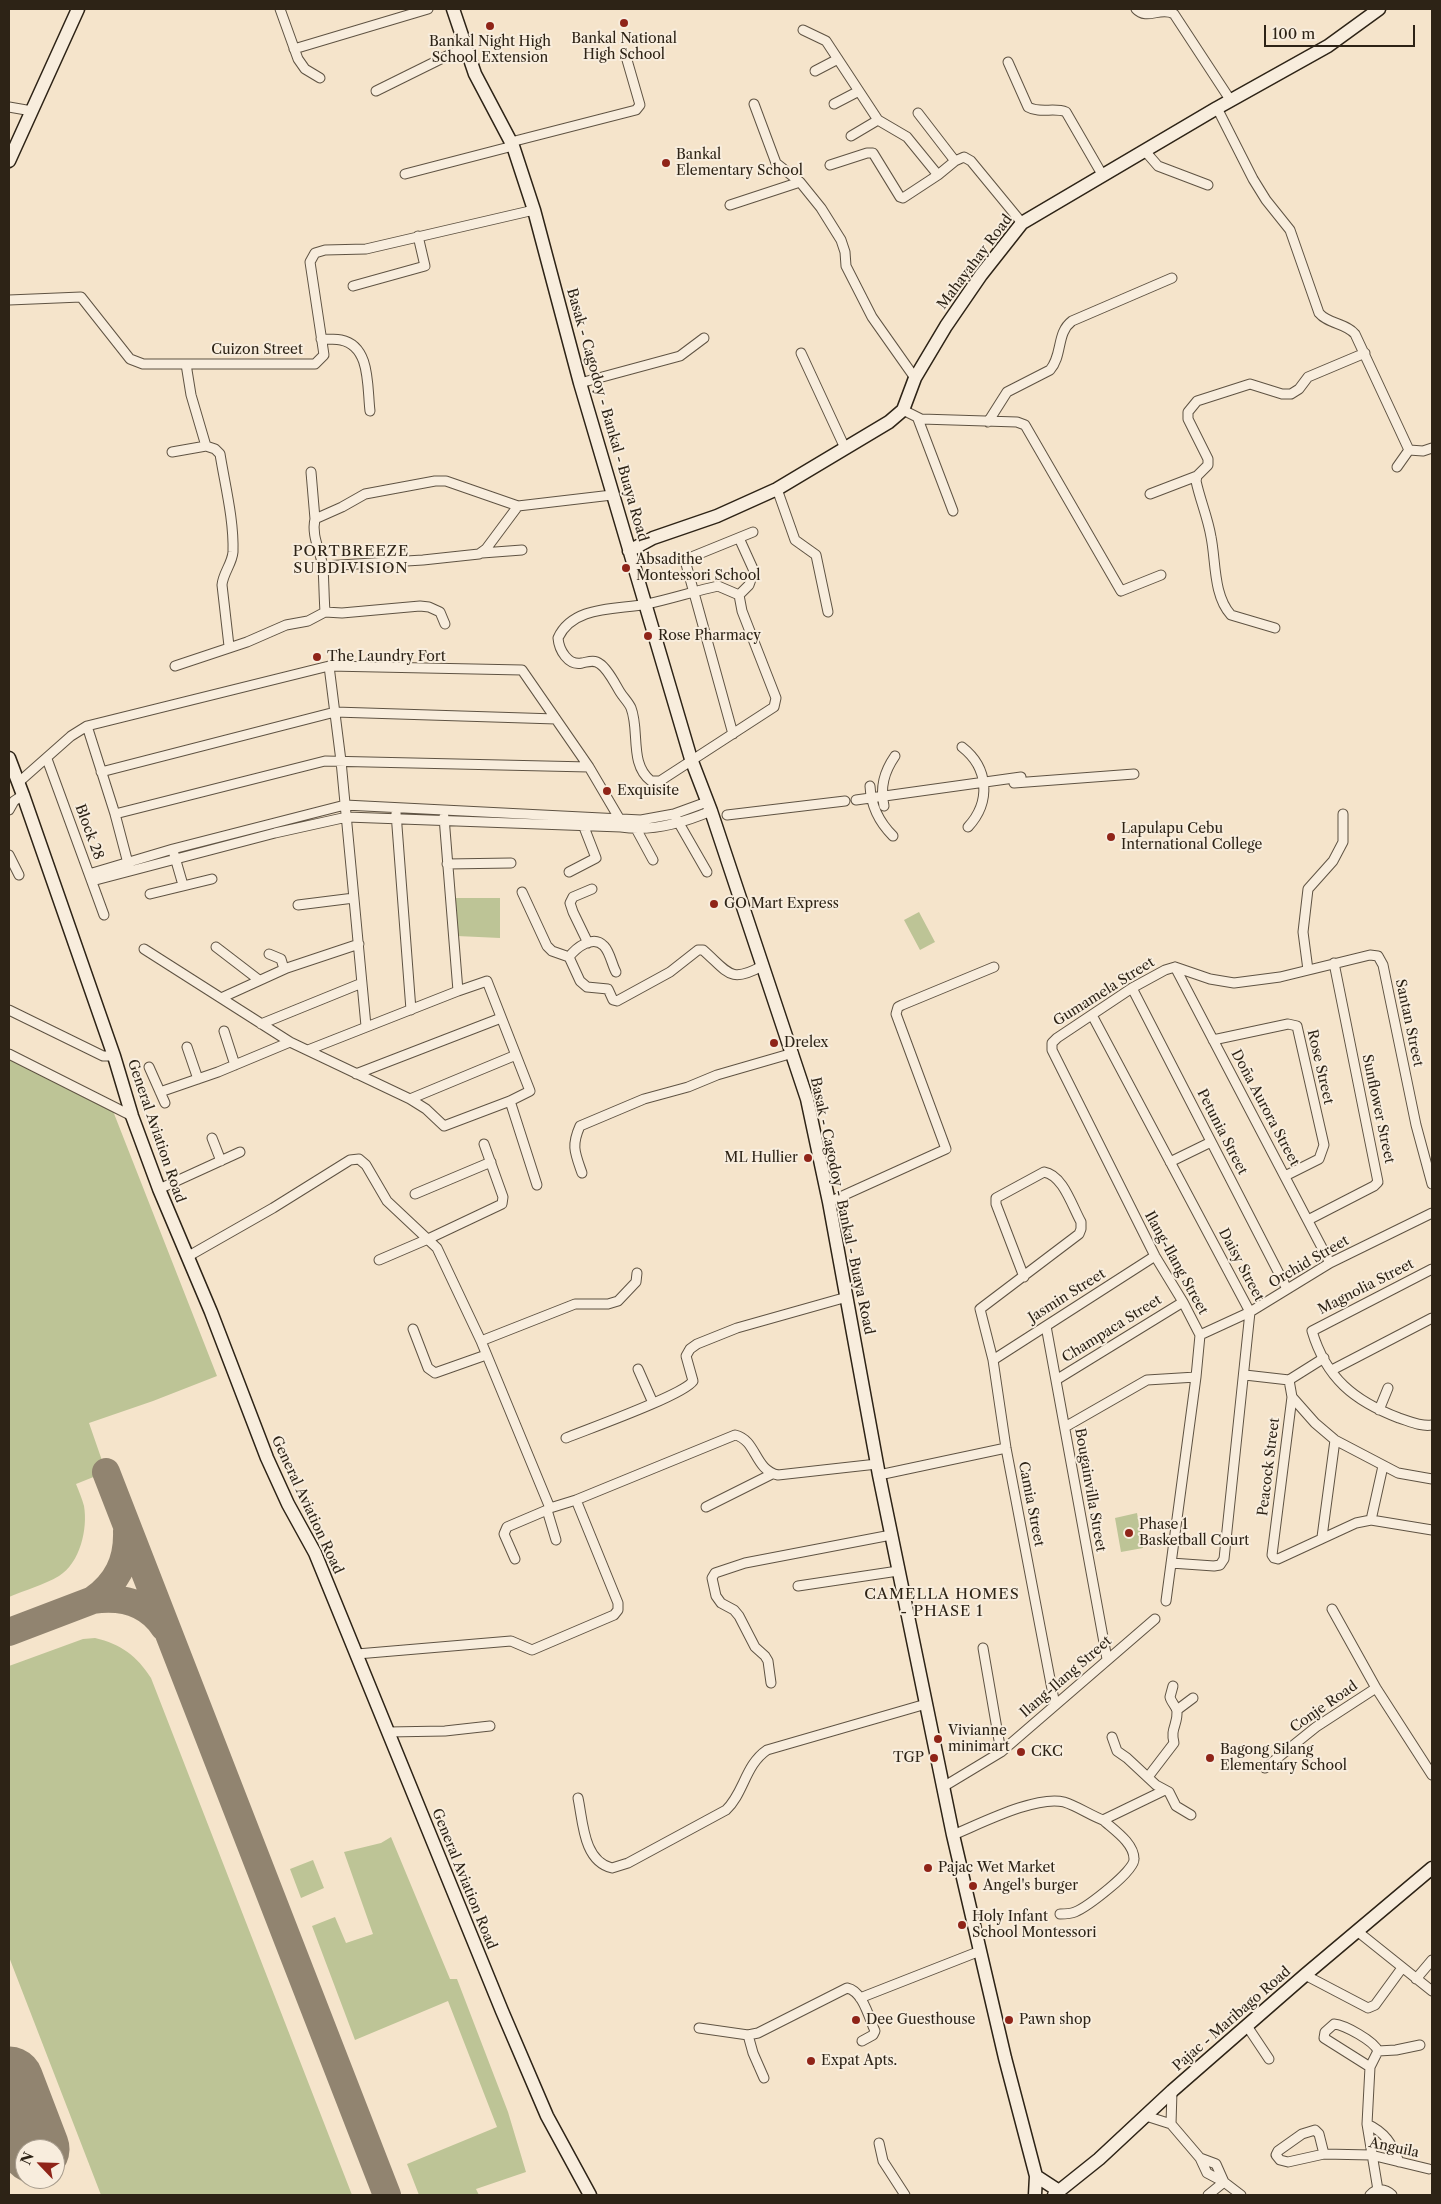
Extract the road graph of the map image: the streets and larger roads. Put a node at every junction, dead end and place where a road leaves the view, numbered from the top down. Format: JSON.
{"nodes":[{"id":1,"x":78,"y":9,"type":"edge"},
{"id":2,"x":280,"y":9,"type":"edge"},
{"id":3,"x":428,"y":9,"type":"edge"},
{"id":4,"x":453,"y":9,"type":"edge"},
{"id":5,"x":1136,"y":9,"type":"edge"},
{"id":6,"x":1379,"y":9,"type":"edge"},
{"id":7,"x":803,"y":30,"type":"dead end"},
{"id":8,"x":465,"y":47,"type":"junction"},
{"id":9,"x":294,"y":49,"type":"junction"},
{"id":10,"x":838,"y":59,"type":"junction"},
{"id":11,"x":627,"y":60,"type":"dead end"},
{"id":12,"x":1008,"y":62,"type":"dead end"},
{"id":13,"x":815,"y":71,"type":"dead end"},
{"id":14,"x":320,"y":78,"type":"dead end"},
{"id":15,"x":376,"y":91,"type":"dead end"},
{"id":16,"x":858,"y":91,"type":"junction"},
{"id":17,"x":1231,"y":100,"type":"junction"},
{"id":18,"x":754,"y":104,"type":"dead end"},
{"id":19,"x":834,"y":104,"type":"dead end"},
{"id":20,"x":9,"y":106,"type":"edge"},
{"id":21,"x":1217,"y":108,"type":"junction"},
{"id":22,"x":32,"y":111,"type":"junction"},
{"id":23,"x":918,"y":113,"type":"dead end"},
{"id":24,"x":878,"y":120,"type":"junction"},
{"id":25,"x":851,"y":136,"type":"dead end"},
{"id":26,"x":512,"y":144,"type":"junction"},
{"id":27,"x":1145,"y":151,"type":"junction"},
{"id":28,"x":955,"y":161,"type":"junction"},
{"id":29,"x":9,"y":162,"type":"edge"},
{"id":30,"x":830,"y":165,"type":"dead end"},
{"id":31,"x":405,"y":174,"type":"dead end"},
{"id":32,"x":938,"y":175,"type":"junction"},
{"id":33,"x":1102,"y":176,"type":"junction"},
{"id":34,"x":800,"y":182,"type":"junction"},
{"id":35,"x":1208,"y":185,"type":"dead end"},
{"id":36,"x":730,"y":205,"type":"dead end"},
{"id":37,"x":534,"y":210,"type":"junction"},
{"id":38,"x":1022,"y":223,"type":"junction"},
{"id":39,"x":418,"y":236,"type":"junction"},
{"id":40,"x":1172,"y":278,"type":"dead end"},
{"id":41,"x":354,"y":286,"type":"dead end"},
{"id":42,"x":9,"y":300,"type":"edge"},
{"id":43,"x":704,"y":338,"type":"dead end"},
{"id":44,"x":321,"y":339,"type":"junction"},
{"id":45,"x":1365,"y":353,"type":"junction"},
{"id":46,"x":801,"y":354,"type":"dead end"},
{"id":47,"x":186,"y":364,"type":"junction"},
{"id":48,"x":915,"y":378,"type":"junction"},
{"id":49,"x":580,"y":382,"type":"junction"},
{"id":50,"x":903,"y":410,"type":"junction"},
{"id":51,"x":370,"y":411,"type":"dead end"},
{"id":52,"x":918,"y":419,"type":"junction"},
{"id":53,"x":988,"y":422,"type":"junction"},
{"id":54,"x":206,"y":446,"type":"junction"},
{"id":55,"x":845,"y":448,"type":"junction"},
{"id":56,"x":1432,"y":448,"type":"edge"},
{"id":57,"x":1409,"y":450,"type":"junction"},
{"id":58,"x":172,"y":452,"type":"dead end"},
{"id":59,"x":1397,"y":467,"type":"dead end"},
{"id":60,"x":311,"y":472,"type":"dead end"},
{"id":61,"x":1197,"y":476,"type":"junction"},
{"id":62,"x":777,"y":489,"type":"junction"},
{"id":63,"x":1150,"y":494,"type":"dead end"},
{"id":64,"x":612,"y":495,"type":"junction"},
{"id":65,"x":518,"y":506,"type":"junction"},
{"id":66,"x":953,"y":511,"type":"dead end"},
{"id":67,"x":314,"y":519,"type":"junction"},
{"id":68,"x":753,"y":532,"type":"dead end"},
{"id":69,"x":624,"y":533,"type":"junction"},
{"id":70,"x":653,"y":538,"type":"junction"},
{"id":71,"x":739,"y":538,"type":"junction"},
{"id":72,"x":522,"y":550,"type":"dead end"},
{"id":73,"x":629,"y":551,"type":"junction"},
{"id":74,"x":481,"y":553,"type":"junction"},
{"id":75,"x":322,"y":566,"type":"junction"},
{"id":76,"x":1161,"y":575,"type":"dead end"},
{"id":77,"x":695,"y":591,"type":"junction"},
{"id":78,"x":739,"y":595,"type":"junction"},
{"id":79,"x":646,"y":604,"type":"junction"},
{"id":80,"x":324,"y":612,"type":"junction"},
{"id":81,"x":828,"y":612,"type":"dead end"},
{"id":82,"x":445,"y":624,"type":"dead end"},
{"id":83,"x":1275,"y":628,"type":"dead end"},
{"id":84,"x":229,"y":646,"type":"junction"},
{"id":85,"x":175,"y":666,"type":"dead end"},
{"id":86,"x":329,"y":666,"type":"junction"},
{"id":87,"x":335,"y":712,"type":"junction"},
{"id":88,"x":556,"y":719,"type":"junction"},
{"id":89,"x":87,"y":726,"type":"junction"},
{"id":90,"x":733,"y":734,"type":"junction"},
{"id":91,"x":962,"y":747,"type":"dead end"},
{"id":92,"x":895,"y":756,"type":"dead end"},
{"id":93,"x":9,"y":758,"type":"edge"},
{"id":94,"x":47,"y":759,"type":"junction"},
{"id":95,"x":691,"y":760,"type":"junction"},
{"id":96,"x":341,"y":761,"type":"junction"},
{"id":97,"x":589,"y":767,"type":"junction"},
{"id":98,"x":101,"y":772,"type":"junction"},
{"id":99,"x":1134,"y":774,"type":"dead end"},
{"id":100,"x":984,"y":782,"type":"junction"},
{"id":101,"x":870,"y":786,"type":"dead end"},
{"id":102,"x":21,"y":788,"type":"junction"},
{"id":103,"x":882,"y":796,"type":"junction"},
{"id":104,"x":871,"y":797,"type":"junction"},
{"id":105,"x":856,"y":800,"type":"dead end"},
{"id":106,"x":845,"y":801,"type":"dead end"},
{"id":107,"x":345,"y":805,"type":"junction"},
{"id":108,"x":709,"y":806,"type":"junction"},
{"id":109,"x":884,"y":806,"type":"dead end"},
{"id":110,"x":396,"y":808,"type":"junction"},
{"id":111,"x":9,"y":810,"type":"edge"},
{"id":112,"x":444,"y":811,"type":"junction"},
{"id":113,"x":115,"y":814,"type":"junction"},
{"id":114,"x":674,"y":814,"type":"junction"},
{"id":115,"x":1343,"y":814,"type":"dead end"},
{"id":116,"x":727,"y":815,"type":"dead end"},
{"id":117,"x":346,"y":817,"type":"junction"},
{"id":118,"x":580,"y":817,"type":"junction"},
{"id":119,"x":396,"y":819,"type":"junction"},
{"id":120,"x":632,"y":820,"type":"junction"},
{"id":121,"x":444,"y":821,"type":"junction"},
{"id":122,"x":620,"y":822,"type":"junction"},
{"id":123,"x":272,"y":823,"type":"junction"},
{"id":124,"x":678,"y":823,"type":"junction"},
{"id":125,"x":584,"y":827,"type":"junction"},
{"id":126,"x":968,"y":827,"type":"dead end"},
{"id":127,"x":248,"y":830,"type":"junction"},
{"id":128,"x":636,"y":830,"type":"junction"},
{"id":129,"x":275,"y":833,"type":"junction"},
{"id":130,"x":894,"y":836,"type":"dead end"},
{"id":131,"x":250,"y":840,"type":"junction"},
{"id":132,"x":173,"y":849,"type":"junction"},
{"id":133,"x":9,"y":855,"type":"edge"},
{"id":134,"x":176,"y":859,"type":"junction"},
{"id":135,"x":653,"y":860,"type":"dead end"},
{"id":136,"x":128,"y":862,"type":"junction"},
{"id":137,"x":511,"y":863,"type":"dead end"},
{"id":138,"x":447,"y":864,"type":"junction"},
{"id":139,"x":131,"y":872,"type":"junction"},
{"id":140,"x":569,"y":872,"type":"dead end"},
{"id":141,"x":707,"y":872,"type":"dead end"},
{"id":142,"x":19,"y":875,"type":"dead end"},
{"id":143,"x":91,"y":877,"type":"junction"},
{"id":144,"x":212,"y":879,"type":"dead end"},
{"id":145,"x":183,"y":885,"type":"junction"},
{"id":146,"x":592,"y":889,"type":"dead end"},
{"id":147,"x":522,"y":892,"type":"dead end"},
{"id":148,"x":150,"y":894,"type":"dead end"},
{"id":149,"x":354,"y":898,"type":"junction"},
{"id":150,"x":298,"y":905,"type":"dead end"},
{"id":151,"x":104,"y":915,"type":"dead end"},
{"id":152,"x":588,"y":943,"type":"junction"},
{"id":153,"x":359,"y":944,"type":"junction"},
{"id":154,"x":216,"y":947,"type":"dead end"},
{"id":155,"x":144,"y":949,"type":"dead end"},
{"id":156,"x":269,"y":954,"type":"dead end"},
{"id":157,"x":1378,"y":956,"type":"joint"},
{"id":158,"x":569,"y":957,"type":"junction"},
{"id":159,"x":1334,"y":964,"type":"junction"},
{"id":160,"x":762,"y":966,"type":"junction"},
{"id":161,"x":994,"y":967,"type":"dead end"},
{"id":162,"x":1175,"y":967,"type":"junction"},
{"id":163,"x":284,"y":969,"type":"junction"},
{"id":164,"x":1308,"y":970,"type":"junction"},
{"id":165,"x":616,"y":972,"type":"dead end"},
{"id":166,"x":259,"y":980,"type":"junction"},
{"id":167,"x":362,"y":983,"type":"junction"},
{"id":168,"x":1132,"y":988,"type":"junction"},
{"id":169,"x":458,"y":991,"type":"junction"},
{"id":170,"x":221,"y":998,"type":"junction"},
{"id":171,"x":9,"y":1010,"type":"edge"},
{"id":172,"x":411,"y":1010,"type":"junction"},
{"id":173,"x":1092,"y":1015,"type":"junction"},
{"id":174,"x":501,"y":1018,"type":"junction"},
{"id":175,"x":261,"y":1024,"type":"junction"},
{"id":176,"x":366,"y":1026,"type":"junction"},
{"id":177,"x":224,"y":1031,"type":"dead end"},
{"id":178,"x":1213,"y":1040,"type":"junction"},
{"id":179,"x":290,"y":1042,"type":"junction"},
{"id":180,"x":1052,"y":1043,"type":"joint"},
{"id":181,"x":186,"y":1047,"type":"dead end"},
{"id":182,"x":308,"y":1050,"type":"junction"},
{"id":183,"x":793,"y":1053,"type":"junction"},
{"id":184,"x":9,"y":1054,"type":"edge"},
{"id":185,"x":516,"y":1055,"type":"junction"},
{"id":186,"x":114,"y":1056,"type":"junction"},
{"id":187,"x":235,"y":1065,"type":"junction"},
{"id":188,"x":149,"y":1067,"type":"dead end"},
{"id":189,"x":356,"y":1074,"type":"junction"},
{"id":190,"x":198,"y":1079,"type":"junction"},
{"id":191,"x":160,"y":1092,"type":"junction"},
{"id":192,"x":410,"y":1099,"type":"junction"},
{"id":193,"x":510,"y":1101,"type":"junction"},
{"id":194,"x":164,"y":1103,"type":"dead end"},
{"id":195,"x":132,"y":1116,"type":"junction"},
{"id":196,"x":212,"y":1138,"type":"dead end"},
{"id":197,"x":1212,"y":1142,"type":"junction"},
{"id":198,"x":484,"y":1144,"type":"dead end"},
{"id":199,"x":240,"y":1152,"type":"dead end"},
{"id":200,"x":221,"y":1161,"type":"junction"},
{"id":201,"x":491,"y":1162,"type":"junction"},
{"id":202,"x":1170,"y":1162,"type":"junction"},
{"id":203,"x":582,"y":1173,"type":"dead end"},
{"id":204,"x":1285,"y":1176,"type":"junction"},
{"id":205,"x":1432,"y":1184,"type":"edge"},
{"id":206,"x":537,"y":1185,"type":"dead end"},
{"id":207,"x":160,"y":1189,"type":"junction"},
{"id":208,"x":415,"y":1194,"type":"dead end"},
{"id":209,"x":829,"y":1202,"type":"junction"},
{"id":210,"x":1432,"y":1212,"type":"edge"},
{"id":211,"x":1308,"y":1220,"type":"junction"},
{"id":212,"x":428,"y":1239,"type":"junction"},
{"id":213,"x":1156,"y":1256,"type":"junction"},
{"id":214,"x":187,"y":1257,"type":"junction"},
{"id":215,"x":378,"y":1260,"type":"dead end"},
{"id":216,"x":1330,"y":1263,"type":"junction"},
{"id":217,"x":1432,"y":1269,"type":"edge"},
{"id":218,"x":637,"y":1273,"type":"dead end"},
{"id":219,"x":1024,"y":1277,"type":"junction"},
{"id":220,"x":1287,"y":1289,"type":"junction"},
{"id":221,"x":847,"y":1297,"type":"junction"},
{"id":222,"x":1184,"y":1302,"type":"junction"},
{"id":223,"x":1250,"y":1312,"type":"junction"},
{"id":224,"x":1432,"y":1318,"type":"edge"},
{"id":225,"x":1046,"y":1326,"type":"junction"},
{"id":226,"x":413,"y":1329,"type":"dead end"},
{"id":227,"x":1200,"y":1335,"type":"junction"},
{"id":228,"x":481,"y":1341,"type":"junction"},
{"id":229,"x":486,"y":1355,"type":"junction"},
{"id":230,"x":1324,"y":1358,"type":"junction"},
{"id":231,"x":993,"y":1360,"type":"junction"},
{"id":232,"x":638,"y":1369,"type":"dead end"},
{"id":233,"x":1332,"y":1370,"type":"junction"},
{"id":234,"x":1245,"y":1375,"type":"junction"},
{"id":235,"x":1196,"y":1377,"type":"junction"},
{"id":236,"x":1056,"y":1380,"type":"junction"},
{"id":237,"x":1289,"y":1380,"type":"junction"},
{"id":238,"x":1388,"y":1388,"type":"dead end"},
{"id":239,"x":1292,"y":1397,"type":"junction"},
{"id":240,"x":653,"y":1403,"type":"junction"},
{"id":241,"x":1379,"y":1410,"type":"junction"},
{"id":242,"x":1432,"y":1425,"type":"edge"},
{"id":243,"x":1064,"y":1427,"type":"junction"},
{"id":244,"x":566,"y":1438,"type":"dead end"},
{"id":245,"x":1335,"y":1440,"type":"junction"},
{"id":246,"x":1006,"y":1448,"type":"junction"},
{"id":247,"x":1383,"y":1466,"type":"junction"},
{"id":248,"x":878,"y":1469,"type":"junction"},
{"id":249,"x":772,"y":1474,"type":"junction"},
{"id":250,"x":1432,"y":1479,"type":"edge"},
{"id":251,"x":576,"y":1500,"type":"junction"},
{"id":252,"x":706,"y":1507,"type":"dead end"},
{"id":253,"x":549,"y":1509,"type":"junction"},
{"id":254,"x":1371,"y":1520,"type":"junction"},
{"id":255,"x":1432,"y":1530,"type":"edge"},
{"id":256,"x":890,"y":1535,"type":"junction"},
{"id":257,"x":1322,"y":1537,"type":"junction"},
{"id":258,"x":556,"y":1540,"type":"dead end"},
{"id":259,"x":515,"y":1559,"type":"dead end"},
{"id":260,"x":1171,"y":1563,"type":"junction"},
{"id":261,"x":898,"y":1571,"type":"junction"},
{"id":262,"x":798,"y":1586,"type":"dead end"},
{"id":263,"x":1166,"y":1601,"type":"dead end"},
{"id":264,"x":1332,"y":1609,"type":"dead end"},
{"id":265,"x":1155,"y":1619,"type":"dead end"},
{"id":266,"x":983,"y":1648,"type":"dead end"},
{"id":267,"x":357,"y":1654,"type":"junction"},
{"id":268,"x":1107,"y":1659,"type":"junction"},
{"id":269,"x":771,"y":1683,"type":"dead end"},
{"id":270,"x":1173,"y":1686,"type":"dead end"},
{"id":271,"x":1376,"y":1688,"type":"junction"},
{"id":272,"x":1194,"y":1698,"type":"dead end"},
{"id":273,"x":926,"y":1704,"type":"junction"},
{"id":274,"x":1055,"y":1705,"type":"junction"},
{"id":275,"x":1177,"y":1710,"type":"junction"},
{"id":276,"x":490,"y":1726,"type":"dead end"},
{"id":277,"x":388,"y":1732,"type":"junction"},
{"id":278,"x":1112,"y":1738,"type":"dead end"},
{"id":279,"x":1002,"y":1752,"type":"junction"},
{"id":280,"x":1265,"y":1768,"type":"dead end"},
{"id":281,"x":1432,"y":1775,"type":"edge"},
{"id":282,"x":1148,"y":1776,"type":"junction"},
{"id":283,"x":944,"y":1786,"type":"junction"},
{"id":284,"x":1165,"y":1790,"type":"junction"},
{"id":285,"x":578,"y":1798,"type":"dead end"},
{"id":286,"x":1192,"y":1816,"type":"dead end"},
{"id":287,"x":1103,"y":1820,"type":"junction"},
{"id":288,"x":953,"y":1835,"type":"junction"},
{"id":289,"x":1432,"y":1868,"type":"edge"},
{"id":290,"x":1060,"y":1914,"type":"dead end"},
{"id":291,"x":1357,"y":1932,"type":"junction"},
{"id":292,"x":980,"y":1951,"type":"junction"},
{"id":293,"x":1432,"y":1960,"type":"edge"},
{"id":294,"x":1402,"y":1968,"type":"junction"},
{"id":295,"x":1305,"y":1975,"type":"junction"},
{"id":296,"x":1416,"y":1979,"type":"junction"},
{"id":297,"x":1432,"y":1992,"type":"edge"},
{"id":298,"x":860,"y":1998,"type":"junction"},
{"id":299,"x":1247,"y":2026,"type":"junction"},
{"id":300,"x":699,"y":2028,"type":"dead end"},
{"id":301,"x":748,"y":2035,"type":"junction"},
{"id":302,"x":862,"y":2041,"type":"dead end"},
{"id":303,"x":1420,"y":2045,"type":"dead end"},
{"id":304,"x":1378,"y":2051,"type":"junction"},
{"id":305,"x":1270,"y":2058,"type":"dead end"},
{"id":306,"x":1370,"y":2067,"type":"junction"},
{"id":307,"x":764,"y":2078,"type":"dead end"},
{"id":308,"x":1172,"y":2091,"type":"junction"},
{"id":309,"x":1146,"y":2116,"type":"junction"},
{"id":310,"x":1170,"y":2124,"type":"junction"},
{"id":311,"x":1367,"y":2124,"type":"junction"},
{"id":312,"x":879,"y":2143,"type":"dead end"},
{"id":313,"x":1324,"y":2154,"type":"junction"},
{"id":314,"x":1371,"y":2155,"type":"junction"},
{"id":315,"x":1398,"y":2162,"type":"junction"},
{"id":316,"x":1429,"y":2169,"type":"dead end"},
{"id":317,"x":1036,"y":2176,"type":"junction"},
{"id":318,"x":1224,"y":2182,"type":"junction"},
{"id":319,"x":1378,"y":2190,"type":"junction"},
{"id":320,"x":1057,"y":2193,"type":"edge"},
{"id":321,"x":590,"y":2195,"type":"edge"},
{"id":322,"x":905,"y":2195,"type":"edge"},
{"id":323,"x":1035,"y":2195,"type":"edge"},
{"id":324,"x":1208,"y":2195,"type":"edge"},
{"id":325,"x":1241,"y":2195,"type":"edge"},
{"id":326,"x":1370,"y":2195,"type":"edge"},
{"id":327,"x":1392,"y":2195,"type":"edge"}],
"edges":[{"from":1,"to":22,"type":"street"},
{"from":2,"to":9,"type":"street"},
{"from":3,"to":9,"type":"street"},
{"from":4,"to":8,"type":"street","name":"Basak - Cagodoy - Bankal - Buaya Road"},
{"from":5,"to":17,"type":"street"},
{"from":6,"to":17,"type":"street","name":"Mahayahay Road"},
{"from":7,"to":10,"type":"street"},
{"from":8,"to":15,"type":"street"},
{"from":8,"to":26,"type":"street","name":"Basak - Cagodoy - Bankal - Buaya Road"},
{"from":9,"to":14,"type":"street"},
{"from":10,"to":13,"type":"street"},
{"from":10,"to":16,"type":"street"},
{"from":11,"to":26,"type":"street"},
{"from":12,"to":33,"type":"street"},
{"from":16,"to":19,"type":"street"},
{"from":16,"to":24,"type":"street"},
{"from":17,"to":21,"type":"street","name":"Mahayahay Road"},
{"from":18,"to":34,"type":"street"},
{"from":20,"to":22,"type":"street"},
{"from":21,"to":27,"type":"street","name":"Mahayahay Road"},
{"from":21,"to":45,"type":"street"},
{"from":22,"to":29,"type":"street"},
{"from":23,"to":28,"type":"street"},
{"from":24,"to":25,"type":"street"},
{"from":24,"to":32,"type":"street"},
{"from":26,"to":31,"type":"street"},
{"from":26,"to":37,"type":"street","name":"Basak - Cagodoy - Bankal - Buaya Road"},
{"from":27,"to":33,"type":"street","name":"Mahayahay Road"},
{"from":27,"to":35,"type":"street"},
{"from":28,"to":32,"type":"street"},
{"from":28,"to":38,"type":"street"},
{"from":30,"to":32,"type":"street"},
{"from":33,"to":38,"type":"street","name":"Mahayahay Road"},
{"from":34,"to":36,"type":"street"},
{"from":34,"to":48,"type":"street"},
{"from":37,"to":39,"type":"street","name":"Cuizon Street"},
{"from":37,"to":49,"type":"street","name":"Basak - Cagodoy - Bankal - Buaya Road"},
{"from":38,"to":48,"type":"street","name":"Mahayahay Road"},
{"from":39,"to":41,"type":"street"},
{"from":39,"to":44,"type":"street","name":"Cuizon Street"},
{"from":40,"to":53,"type":"street"},
{"from":42,"to":47,"type":"street","name":"Cuizon Street"},
{"from":43,"to":49,"type":"street"},
{"from":44,"to":47,"type":"street","name":"Cuizon Street"},
{"from":44,"to":51,"type":"street"},
{"from":45,"to":57,"type":"street"},
{"from":45,"to":61,"type":"street"},
{"from":46,"to":55,"type":"street"},
{"from":47,"to":54,"type":"street"},
{"from":48,"to":50,"type":"street","name":"Mahayahay Road"},
{"from":49,"to":64,"type":"street","name":"Basak - Cagodoy - Bankal - Buaya Road"},
{"from":50,"to":52,"type":"street"},
{"from":50,"to":55,"type":"street"},
{"from":52,"to":53,"type":"street"},
{"from":52,"to":66,"type":"street"},
{"from":53,"to":76,"type":"street"},
{"from":54,"to":58,"type":"street"},
{"from":54,"to":84,"type":"street"},
{"from":55,"to":62,"type":"street"},
{"from":56,"to":57,"type":"street"},
{"from":57,"to":59,"type":"street"},
{"from":60,"to":67,"type":"street"},
{"from":61,"to":63,"type":"street"},
{"from":61,"to":83,"type":"street"},
{"from":62,"to":70,"type":"street"},
{"from":62,"to":81,"type":"street"},
{"from":64,"to":65,"type":"street"},
{"from":64,"to":69,"type":"street","name":"Basak - Cagodoy - Bankal - Buaya Road"},
{"from":65,"to":67,"type":"street"},
{"from":65,"to":74,"type":"street"},
{"from":67,"to":75,"type":"street"},
{"from":68,"to":71,"type":"street"},
{"from":69,"to":70,"type":"street"},
{"from":69,"to":73,"type":"street","name":"Basak - Cagodoy - Bankal - Buaya Road"},
{"from":70,"to":73,"type":"street"},
{"from":71,"to":77,"type":"street"},
{"from":71,"to":78,"type":"street"},
{"from":72,"to":74,"type":"street"},
{"from":73,"to":79,"type":"street","name":"Basak - Cagodoy - Bankal - Buaya Road"},
{"from":74,"to":75,"type":"street"},
{"from":75,"to":80,"type":"street"},
{"from":77,"to":78,"type":"street"},
{"from":77,"to":79,"type":"street"},
{"from":77,"to":90,"type":"street"},
{"from":78,"to":90,"type":"street"},
{"from":79,"to":95,"type":"street","name":"Basak - Cagodoy - Bankal - Buaya Road"},
{"from":79,"to":95,"type":"street"},
{"from":80,"to":82,"type":"street"},
{"from":80,"to":84,"type":"street"},
{"from":84,"to":85,"type":"street"},
{"from":86,"to":87,"type":"street"},
{"from":86,"to":88,"type":"street"},
{"from":86,"to":89,"type":"street"},
{"from":87,"to":88,"type":"street"},
{"from":87,"to":96,"type":"street"},
{"from":87,"to":98,"type":"street"},
{"from":88,"to":97,"type":"street"},
{"from":89,"to":94,"type":"street"},
{"from":89,"to":98,"type":"street"},
{"from":90,"to":95,"type":"street"},
{"from":91,"to":100,"type":"street"},
{"from":92,"to":103,"type":"street"},
{"from":93,"to":102,"type":"street","name":"General Aviation Road"},
{"from":94,"to":102,"type":"street"},
{"from":94,"to":143,"type":"street","name":"Block 28"},
{"from":95,"to":108,"type":"street","name":"Basak - Cagodoy - Bankal - Buaya Road"},
{"from":96,"to":97,"type":"street"},
{"from":96,"to":107,"type":"street"},
{"from":96,"to":113,"type":"street"},
{"from":97,"to":122,"type":"street"},
{"from":98,"to":113,"type":"street"},
{"from":99,"to":100,"type":"street"},
{"from":100,"to":103,"type":"street"},
{"from":100,"to":126,"type":"street"},
{"from":101,"to":104,"type":"street"},
{"from":102,"to":111,"type":"street"},
{"from":102,"to":186,"type":"street","name":"General Aviation Road"},
{"from":103,"to":104,"type":"street"},
{"from":103,"to":109,"type":"street"},
{"from":104,"to":105,"type":"street"},
{"from":104,"to":130,"type":"street"},
{"from":106,"to":116,"type":"street"},
{"from":107,"to":110,"type":"street"},
{"from":107,"to":117,"type":"street"},
{"from":107,"to":123,"type":"street"},
{"from":108,"to":114,"type":"street"},
{"from":108,"to":124,"type":"street"},
{"from":108,"to":160,"type":"street","name":"Basak - Cagodoy - Bankal - Buaya Road"},
{"from":110,"to":112,"type":"street"},
{"from":110,"to":119,"type":"street"},
{"from":112,"to":118,"type":"street"},
{"from":112,"to":121,"type":"street"},
{"from":113,"to":136,"type":"street"},
{"from":114,"to":120,"type":"street"},
{"from":114,"to":124,"type":"street"},
{"from":115,"to":164,"type":"street"},
{"from":117,"to":119,"type":"street"},
{"from":117,"to":129,"type":"street"},
{"from":117,"to":149,"type":"street"},
{"from":118,"to":122,"type":"street"},
{"from":118,"to":125,"type":"street"},
{"from":119,"to":121,"type":"street"},
{"from":119,"to":172,"type":"street"},
{"from":120,"to":122,"type":"street"},
{"from":120,"to":128,"type":"street"},
{"from":121,"to":125,"type":"street"},
{"from":121,"to":138,"type":"street"},
{"from":122,"to":125,"type":"street"},
{"from":122,"to":128,"type":"street"},
{"from":123,"to":127,"type":"street"},
{"from":123,"to":129,"type":"street"},
{"from":124,"to":128,"type":"street"},
{"from":124,"to":141,"type":"street"},
{"from":125,"to":140,"type":"street"},
{"from":127,"to":131,"type":"street"},
{"from":127,"to":132,"type":"street"},
{"from":128,"to":135,"type":"street"},
{"from":129,"to":131,"type":"street"},
{"from":131,"to":134,"type":"street"},
{"from":132,"to":134,"type":"street"},
{"from":132,"to":136,"type":"street"},
{"from":133,"to":142,"type":"street"},
{"from":134,"to":139,"type":"street"},
{"from":134,"to":145,"type":"street"},
{"from":136,"to":139,"type":"street"},
{"from":136,"to":143,"type":"street"},
{"from":137,"to":138,"type":"street"},
{"from":138,"to":169,"type":"street"},
{"from":139,"to":143,"type":"street"},
{"from":143,"to":151,"type":"street","name":"Block 28"},
{"from":144,"to":145,"type":"street"},
{"from":145,"to":148,"type":"street"},
{"from":146,"to":152,"type":"street"},
{"from":147,"to":158,"type":"street"},
{"from":149,"to":150,"type":"street"},
{"from":149,"to":153,"type":"street"},
{"from":152,"to":158,"type":"street"},
{"from":152,"to":165,"type":"street"},
{"from":153,"to":163,"type":"street"},
{"from":153,"to":167,"type":"street"},
{"from":154,"to":166,"type":"street"},
{"from":155,"to":170,"type":"street"},
{"from":156,"to":163,"type":"street"},
{"from":157,"to":159,"type":"street","name":"Gumamela Street"},
{"from":157,"to":205,"type":"street","name":"Santan Street"},
{"from":158,"to":160,"type":"street"},
{"from":159,"to":164,"type":"street","name":"Gumamela Street"},
{"from":159,"to":211,"type":"street","name":"Sunflower Street"},
{"from":160,"to":183,"type":"street","name":"Basak - Cagodoy - Bankal - Buaya Road"},
{"from":161,"to":209,"type":"street"},
{"from":162,"to":164,"type":"street","name":"Gumamela Street"},
{"from":162,"to":168,"type":"street","name":"Gumamela Street"},
{"from":162,"to":178,"type":"street","name":"Doña Aurora Street"},
{"from":163,"to":166,"type":"street"},
{"from":166,"to":170,"type":"street"},
{"from":167,"to":175,"type":"street"},
{"from":167,"to":176,"type":"street"},
{"from":168,"to":173,"type":"street","name":"Gumamela Street"},
{"from":168,"to":197,"type":"street","name":"Petunia Street"},
{"from":169,"to":172,"type":"street"},
{"from":169,"to":174,"type":"street"},
{"from":170,"to":175,"type":"street"},
{"from":171,"to":186,"type":"street"},
{"from":172,"to":176,"type":"street"},
{"from":173,"to":180,"type":"street","name":"Gumamela Street"},
{"from":173,"to":202,"type":"street","name":"Daisy Street"},
{"from":174,"to":185,"type":"street"},
{"from":174,"to":189,"type":"street"},
{"from":175,"to":179,"type":"street"},
{"from":176,"to":182,"type":"street"},
{"from":177,"to":187,"type":"street"},
{"from":178,"to":204,"type":"street","name":"Doña Aurora Street"},
{"from":178,"to":204,"type":"street","name":"Rose Street"},
{"from":179,"to":182,"type":"street"},
{"from":179,"to":187,"type":"street"},
{"from":180,"to":213,"type":"street","name":"Ilang-Ilang Street"},
{"from":181,"to":190,"type":"street"},
{"from":182,"to":189,"type":"street"},
{"from":183,"to":203,"type":"street"},
{"from":183,"to":209,"type":"street","name":"Basak - Cagodoy - Bankal - Buaya Road"},
{"from":184,"to":195,"type":"street"},
{"from":185,"to":192,"type":"street"},
{"from":185,"to":193,"type":"street"},
{"from":186,"to":195,"type":"street","name":"General Aviation Road"},
{"from":187,"to":190,"type":"street"},
{"from":188,"to":191,"type":"street"},
{"from":189,"to":192,"type":"street"},
{"from":190,"to":191,"type":"street"},
{"from":191,"to":194,"type":"street"},
{"from":192,"to":193,"type":"street"},
{"from":193,"to":206,"type":"street"},
{"from":195,"to":207,"type":"street","name":"General Aviation Road"},
{"from":196,"to":200,"type":"street"},
{"from":197,"to":202,"type":"street"},
{"from":197,"to":220,"type":"street","name":"Petunia Street"},
{"from":198,"to":201,"type":"street"},
{"from":199,"to":200,"type":"street"},
{"from":200,"to":207,"type":"street"},
{"from":201,"to":208,"type":"street"},
{"from":201,"to":212,"type":"street"},
{"from":202,"to":223,"type":"street","name":"Daisy Street"},
{"from":204,"to":211,"type":"street","name":"Doña Aurora Street"},
{"from":207,"to":214,"type":"street","name":"General Aviation Road"},
{"from":209,"to":221,"type":"street","name":"Basak - Cagodoy - Bankal - Buaya Road"},
{"from":210,"to":216,"type":"street","name":"Orchid Street"},
{"from":211,"to":216,"type":"street","name":"Doña Aurora Street"},
{"from":212,"to":214,"type":"street"},
{"from":212,"to":215,"type":"street"},
{"from":212,"to":228,"type":"street"},
{"from":213,"to":222,"type":"street","name":"Ilang-Ilang Street"},
{"from":213,"to":225,"type":"street","name":"Jasmin Street"},
{"from":214,"to":267,"type":"street","name":"General Aviation Road"},
{"from":216,"to":220,"type":"street","name":"Orchid Street"},
{"from":217,"to":230,"type":"street","name":"Magnolia Street"},
{"from":218,"to":228,"type":"street"},
{"from":219,"to":219,"type":"street"},
{"from":219,"to":231,"type":"street","name":"Camia Street"},
{"from":220,"to":223,"type":"street","name":"Orchid Street"},
{"from":221,"to":240,"type":"street"},
{"from":221,"to":248,"type":"street","name":"Basak - Cagodoy - Bankal - Buaya Road"},
{"from":222,"to":227,"type":"street","name":"Ilang-Ilang Street"},
{"from":222,"to":236,"type":"street","name":"Champaca Street"},
{"from":223,"to":227,"type":"street","name":"Orchid Street"},
{"from":223,"to":234,"type":"street","name":"Daisy Street"},
{"from":224,"to":233,"type":"street"},
{"from":225,"to":231,"type":"street","name":"Jasmin Street"},
{"from":225,"to":236,"type":"street","name":"Bougainvilla Street"},
{"from":226,"to":229,"type":"street"},
{"from":227,"to":235,"type":"street","name":"Ilang-Ilang Street"},
{"from":228,"to":229,"type":"street"},
{"from":229,"to":253,"type":"street"},
{"from":230,"to":233,"type":"street"},
{"from":230,"to":237,"type":"street"},
{"from":231,"to":246,"type":"street","name":"Camia Street"},
{"from":232,"to":240,"type":"street"},
{"from":233,"to":241,"type":"street"},
{"from":234,"to":237,"type":"street"},
{"from":234,"to":260,"type":"street","name":"Daisy Street"},
{"from":235,"to":243,"type":"street"},
{"from":235,"to":260,"type":"street","name":"Ilang-Ilang Street"},
{"from":236,"to":243,"type":"street","name":"Bougainvilla Street"},
{"from":237,"to":239,"type":"street","name":"Peacock Street"},
{"from":238,"to":241,"type":"street"},
{"from":239,"to":245,"type":"street"},
{"from":239,"to":257,"type":"street","name":"Peacock Street"},
{"from":240,"to":244,"type":"street"},
{"from":241,"to":242,"type":"street"},
{"from":243,"to":268,"type":"street","name":"Bougainvilla Street"},
{"from":245,"to":247,"type":"street"},
{"from":245,"to":257,"type":"street"},
{"from":246,"to":248,"type":"street"},
{"from":246,"to":274,"type":"street","name":"Camia Street"},
{"from":247,"to":250,"type":"street"},
{"from":247,"to":254,"type":"street"},
{"from":248,"to":249,"type":"street"},
{"from":248,"to":256,"type":"street","name":"Basak - Cagodoy - Bankal - Buaya Road"},
{"from":249,"to":251,"type":"street"},
{"from":249,"to":252,"type":"street"},
{"from":251,"to":253,"type":"street"},
{"from":251,"to":267,"type":"street"},
{"from":253,"to":258,"type":"street"},
{"from":253,"to":259,"type":"street"},
{"from":254,"to":255,"type":"street"},
{"from":254,"to":257,"type":"street"},
{"from":256,"to":261,"type":"street","name":"Basak - Cagodoy - Bankal - Buaya Road"},
{"from":256,"to":269,"type":"street"},
{"from":260,"to":263,"type":"street","name":"Ilang-Ilang Street"},
{"from":261,"to":262,"type":"street"},
{"from":261,"to":273,"type":"street","name":"Basak - Cagodoy - Bankal - Buaya Road"},
{"from":264,"to":271,"type":"street"},
{"from":265,"to":268,"type":"street","name":"Ilang-Ilang Street"},
{"from":266,"to":279,"type":"street"},
{"from":267,"to":277,"type":"street","name":"General Aviation Road"},
{"from":268,"to":274,"type":"street","name":"Ilang-Ilang Street"},
{"from":270,"to":275,"type":"street"},
{"from":271,"to":280,"type":"street","name":"Conje Road"},
{"from":271,"to":281,"type":"street"},
{"from":272,"to":275,"type":"street"},
{"from":273,"to":283,"type":"street","name":"Basak - Cagodoy - Bankal - Buaya Road"},
{"from":273,"to":285,"type":"street"},
{"from":274,"to":279,"type":"street","name":"Ilang-Ilang Street"},
{"from":275,"to":282,"type":"street"},
{"from":276,"to":277,"type":"street"},
{"from":277,"to":321,"type":"street","name":"General Aviation Road"},
{"from":278,"to":282,"type":"street"},
{"from":279,"to":283,"type":"street","name":"Ilang-Ilang Street"},
{"from":282,"to":284,"type":"street"},
{"from":283,"to":288,"type":"street","name":"Basak - Cagodoy - Bankal - Buaya Road"},
{"from":284,"to":286,"type":"street"},
{"from":284,"to":287,"type":"street"},
{"from":287,"to":288,"type":"street"},
{"from":287,"to":290,"type":"street"},
{"from":288,"to":292,"type":"street","name":"Basak - Cagodoy - Bankal - Buaya Road"},
{"from":289,"to":291,"type":"street","name":"Pajac - Maribago Road"},
{"from":291,"to":294,"type":"street"},
{"from":291,"to":295,"type":"street","name":"Pajac - Maribago Road"},
{"from":292,"to":298,"type":"street"},
{"from":292,"to":317,"type":"street","name":"Basak - Cagodoy - Bankal - Buaya Road"},
{"from":293,"to":296,"type":"street"},
{"from":294,"to":295,"type":"street"},
{"from":294,"to":296,"type":"street"},
{"from":295,"to":299,"type":"street","name":"Pajac - Maribago Road"},
{"from":296,"to":297,"type":"street"},
{"from":298,"to":301,"type":"street"},
{"from":298,"to":302,"type":"street"},
{"from":299,"to":305,"type":"street"},
{"from":299,"to":308,"type":"street","name":"Pajac - Maribago Road"},
{"from":300,"to":301,"type":"street"},
{"from":301,"to":307,"type":"street"},
{"from":303,"to":304,"type":"street"},
{"from":304,"to":306,"type":"street"},
{"from":304,"to":306,"type":"street"},
{"from":306,"to":311,"type":"street"},
{"from":308,"to":309,"type":"street","name":"Pajac - Maribago Road"},
{"from":308,"to":310,"type":"street"},
{"from":309,"to":310,"type":"street"},
{"from":309,"to":320,"type":"street","name":"Pajac - Maribago Road"},
{"from":310,"to":318,"type":"street"},
{"from":311,"to":314,"type":"street"},
{"from":311,"to":315,"type":"street"},
{"from":312,"to":322,"type":"street"},
{"from":313,"to":313,"type":"street","name":"Anguila"},
{"from":313,"to":314,"type":"street","name":"Anguila"},
{"from":314,"to":315,"type":"street","name":"Anguila"},
{"from":314,"to":319,"type":"street"},
{"from":315,"to":316,"type":"street","name":"Anguila"},
{"from":317,"to":320,"type":"street"},
{"from":317,"to":323,"type":"street","name":"Basak - Cagodoy - Bankal - Buaya Road"},
{"from":318,"to":324,"type":"street"},
{"from":318,"to":325,"type":"street"},
{"from":319,"to":326,"type":"street"},
{"from":319,"to":327,"type":"street"}]}
